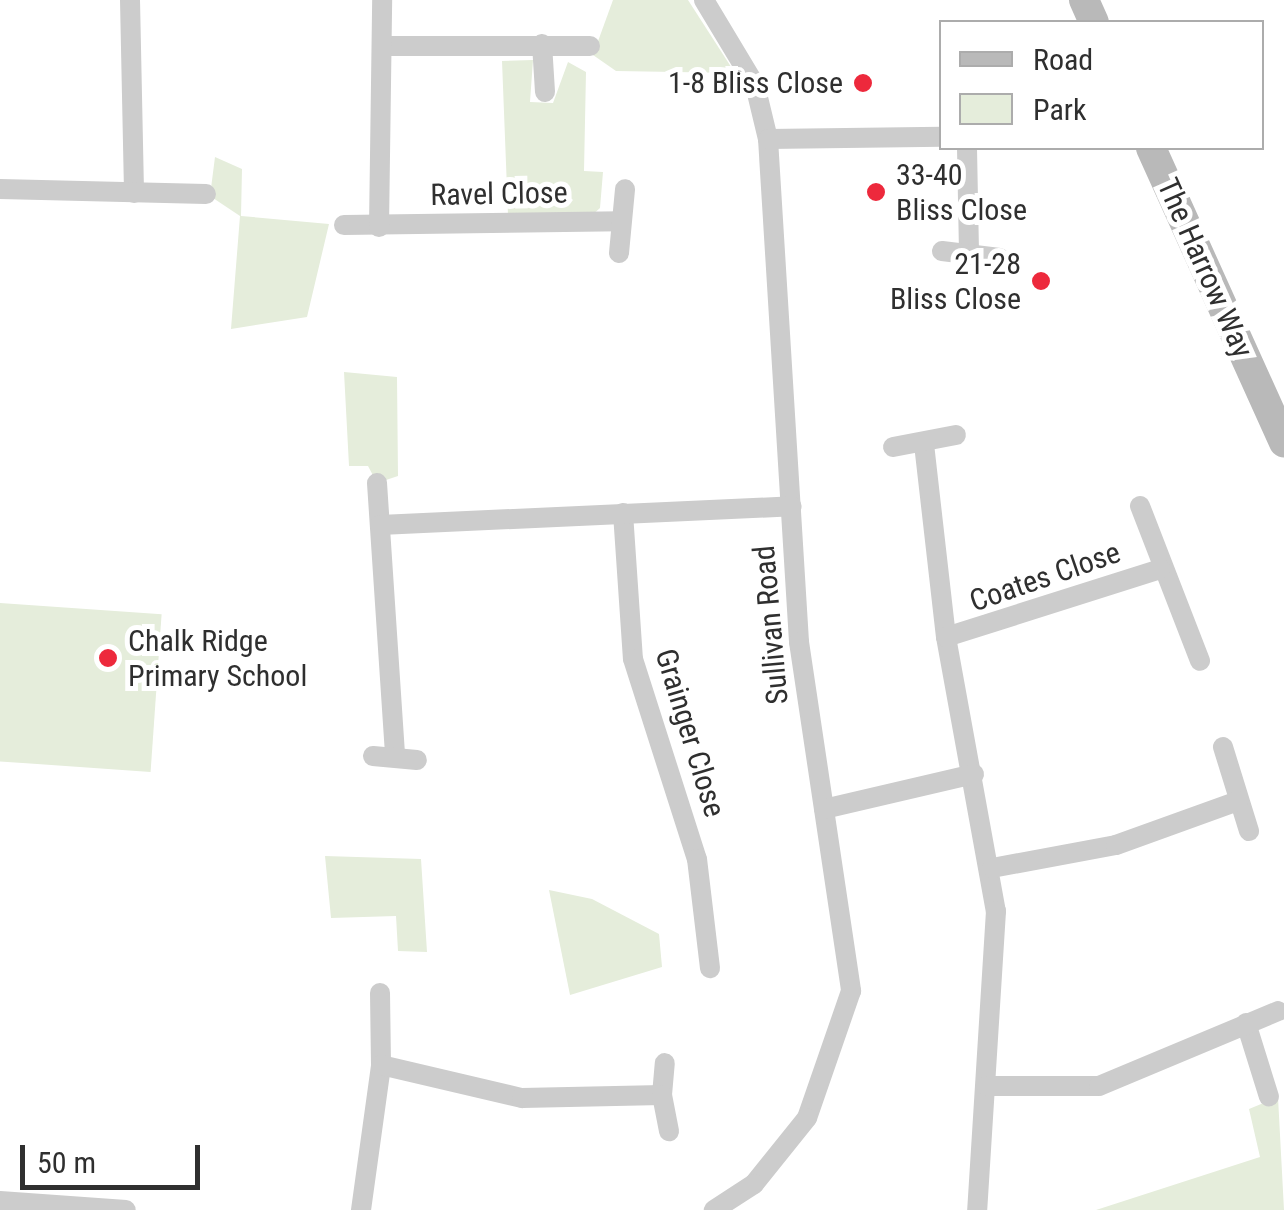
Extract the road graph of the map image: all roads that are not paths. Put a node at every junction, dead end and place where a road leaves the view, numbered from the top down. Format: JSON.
{"nodes":[{"id":1,"x":130,"y":0,"type":"edge"},
{"id":2,"x":382,"y":0,"type":"edge"},
{"id":3,"x":704,"y":0,"type":"edge"},
{"id":4,"x":542,"y":44,"type":"junction"},
{"id":5,"x":384,"y":46,"type":"junction"},
{"id":6,"x":590,"y":46,"type":"dead end"},
{"id":7,"x":545,"y":92,"type":"dead end"},
{"id":8,"x":939,"y":137,"type":"edge"},
{"id":9,"x":768,"y":139,"type":"junction"},
{"id":10,"x":967,"y":150,"type":"edge"},
{"id":11,"x":1152,"y":150,"type":"edge"},
{"id":12,"x":0,"y":189,"type":"edge"},
{"id":13,"x":625,"y":189,"type":"dead end"},
{"id":14,"x":134,"y":194,"type":"junction"},
{"id":15,"x":206,"y":194,"type":"dead end"},
{"id":16,"x":621,"y":221,"type":"junction"},
{"id":17,"x":344,"y":225,"type":"dead end"},
{"id":18,"x":379,"y":227,"type":"junction"},
{"id":19,"x":620,"y":252,"type":"dead end"},
{"id":20,"x":942,"y":252,"type":"dead end"},
{"id":21,"x":969,"y":254,"type":"junction"},
{"id":22,"x":1000,"y":258,"type":"dead end"},
{"id":23,"x":956,"y":435,"type":"dead end"},
{"id":24,"x":1284,"y":442,"type":"edge"},
{"id":25,"x":924,"y":444,"type":"junction"},
{"id":26,"x":893,"y":447,"type":"dead end"},
{"id":27,"x":377,"y":483,"type":"dead end"},
{"id":28,"x":792,"y":506,"type":"junction"},
{"id":29,"x":1140,"y":506,"type":"dead end"},
{"id":30,"x":623,"y":514,"type":"junction"},
{"id":31,"x":380,"y":525,"type":"junction"},
{"id":32,"x":1161,"y":569,"type":"junction"},
{"id":33,"x":946,"y":638,"type":"junction"},
{"id":34,"x":1200,"y":661,"type":"dead end"},
{"id":35,"x":1224,"y":748,"type":"dead end"},
{"id":36,"x":395,"y":755,"type":"junction"},
{"id":37,"x":373,"y":756,"type":"dead end"},
{"id":38,"x":417,"y":760,"type":"dead end"},
{"id":39,"x":974,"y":774,"type":"junction"},
{"id":40,"x":1238,"y":801,"type":"junction"},
{"id":41,"x":824,"y":808,"type":"junction"},
{"id":42,"x":1249,"y":832,"type":"dead end"},
{"id":43,"x":992,"y":868,"type":"junction"},
{"id":44,"x":710,"y":968,"type":"dead end"},
{"id":45,"x":380,"y":993,"type":"dead end"},
{"id":46,"x":1278,"y":1011,"type":"dead end"},
{"id":47,"x":1246,"y":1023,"type":"junction"},
{"id":48,"x":665,"y":1063,"type":"dead end"},
{"id":49,"x":381,"y":1064,"type":"junction"},
{"id":50,"x":987,"y":1086,"type":"junction"},
{"id":51,"x":662,"y":1096,"type":"junction"},
{"id":52,"x":1269,"y":1097,"type":"dead end"},
{"id":53,"x":669,"y":1131,"type":"dead end"},
{"id":54,"x":0,"y":1202,"type":"edge"},
{"id":55,"x":126,"y":1210,"type":"edge"},
{"id":56,"x":361,"y":1210,"type":"edge"},
{"id":57,"x":714,"y":1210,"type":"edge"},
{"id":58,"x":977,"y":1210,"type":"edge"}],
"edges":[{"from":1,"to":14,"type":"street"},
{"from":2,"to":5,"type":"street"},
{"from":3,"to":9,"type":"street","name":"Sullivan Road"},
{"from":4,"to":5,"type":"street"},
{"from":4,"to":6,"type":"street"},
{"from":4,"to":7,"type":"street"},
{"from":5,"to":18,"type":"street"},
{"from":8,"to":9,"type":"street"},
{"from":9,"to":28,"type":"street","name":"Sullivan Road"},
{"from":10,"to":21,"type":"street"},
{"from":11,"to":24,"type":"street","name":"The Harrow Way"},
{"from":12,"to":14,"type":"street"},
{"from":13,"to":16,"type":"street"},
{"from":14,"to":15,"type":"street"},
{"from":16,"to":18,"type":"street","name":"Ravel Close"},
{"from":16,"to":19,"type":"street"},
{"from":17,"to":18,"type":"street","name":"Ravel Close"},
{"from":20,"to":21,"type":"street"},
{"from":21,"to":22,"type":"street"},
{"from":23,"to":25,"type":"street"},
{"from":25,"to":26,"type":"street"},
{"from":25,"to":33,"type":"street","name":"Coates Close"},
{"from":27,"to":31,"type":"street"},
{"from":28,"to":30,"type":"street"},
{"from":28,"to":41,"type":"street","name":"Sullivan Road"},
{"from":29,"to":32,"type":"street","name":"Coates Close"},
{"from":30,"to":31,"type":"street"},
{"from":30,"to":44,"type":"street","name":"Grainger Close"},
{"from":31,"to":36,"type":"street"},
{"from":32,"to":33,"type":"street","name":"Coates Close"},
{"from":32,"to":34,"type":"street","name":"Coates Close"},
{"from":33,"to":39,"type":"street","name":"Coates Close"},
{"from":35,"to":40,"type":"street"},
{"from":36,"to":37,"type":"street"},
{"from":36,"to":38,"type":"street"},
{"from":39,"to":41,"type":"street"},
{"from":39,"to":43,"type":"street","name":"Coates Close"},
{"from":40,"to":42,"type":"street"},
{"from":40,"to":43,"type":"street"},
{"from":41,"to":57,"type":"street","name":"Sullivan Road"},
{"from":43,"to":50,"type":"street","name":"Coates Close"},
{"from":45,"to":49,"type":"street"},
{"from":46,"to":47,"type":"street"},
{"from":47,"to":50,"type":"street"},
{"from":47,"to":52,"type":"street"},
{"from":48,"to":51,"type":"street"},
{"from":49,"to":51,"type":"street"},
{"from":49,"to":56,"type":"street"},
{"from":50,"to":58,"type":"street","name":"Coates Close"},
{"from":51,"to":53,"type":"street"},
{"from":54,"to":55,"type":"street"}]}
